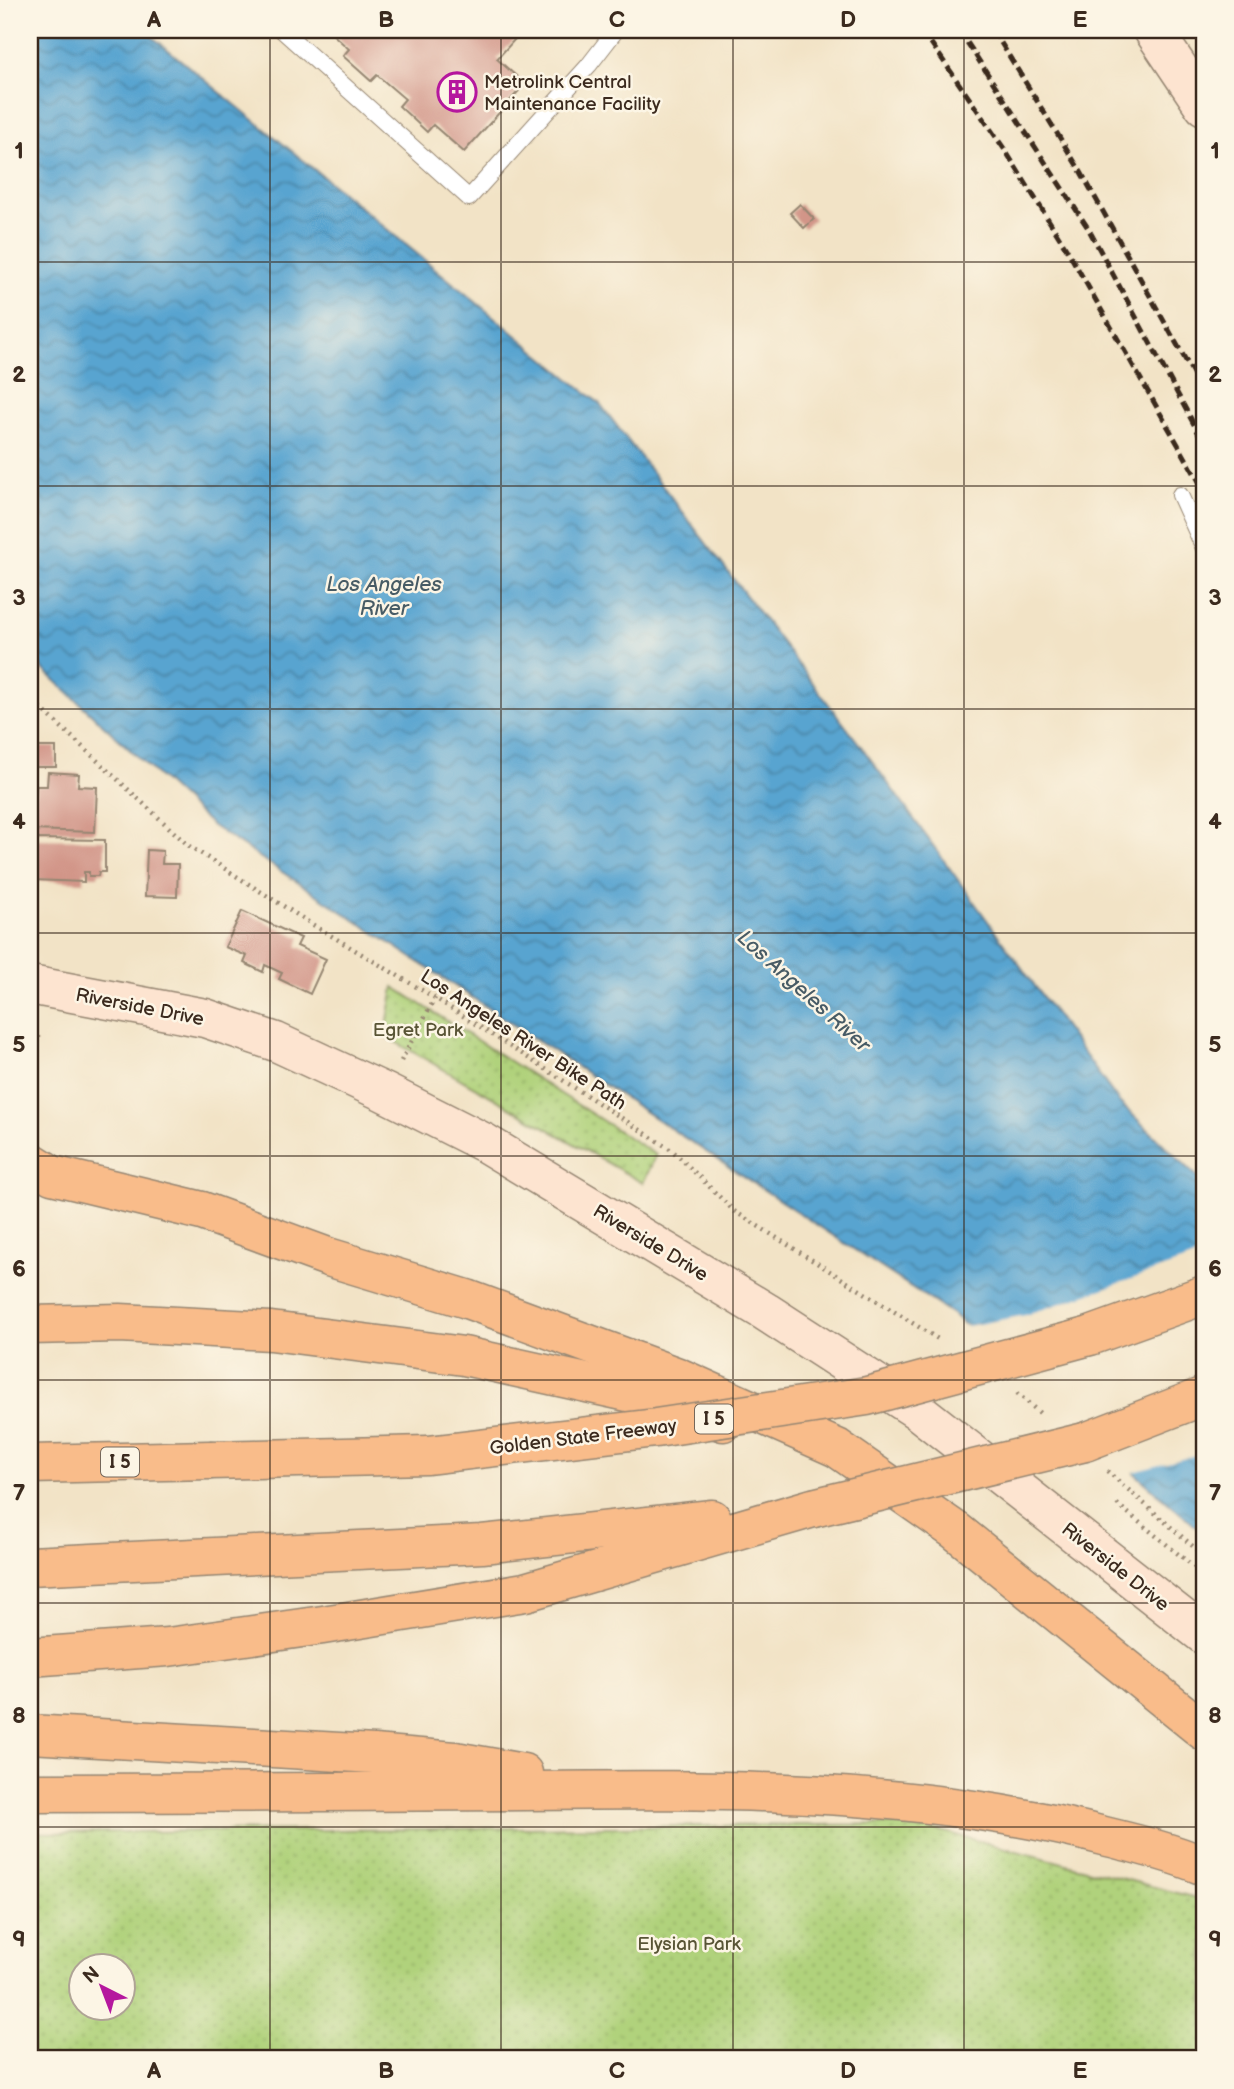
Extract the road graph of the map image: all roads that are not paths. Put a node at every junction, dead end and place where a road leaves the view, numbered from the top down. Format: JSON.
{"nodes":[{"id":1,"x":282,"y":30,"type":"edge"},
{"id":2,"x":616,"y":30,"type":"edge"},
{"id":3,"x":1153,"y":30,"type":"edge"},
{"id":4,"x":1204,"y":106,"type":"edge"},
{"id":5,"x":1180,"y":495,"type":"dead end"},
{"id":6,"x":1204,"y":548,"type":"edge"},
{"id":7,"x":30,"y":985,"type":"edge"},
{"id":8,"x":30,"y":1161,"type":"edge"},
{"id":9,"x":1204,"y":1295,"type":"edge"},
{"id":10,"x":30,"y":1325,"type":"edge"},
{"id":11,"x":1204,"y":1396,"type":"edge"},
{"id":12,"x":1204,"y":1418,"type":"edge"},
{"id":13,"x":1084,"y":1441,"type":"junction"},
{"id":14,"x":30,"y":1464,"type":"edge"},
{"id":15,"x":813,"y":1508,"type":"junction"},
{"id":16,"x":956,"y":1531,"type":"junction"},
{"id":17,"x":30,"y":1566,"type":"edge"},
{"id":18,"x":1204,"y":1635,"type":"edge"},
{"id":19,"x":30,"y":1657,"type":"edge"},
{"id":20,"x":1204,"y":1731,"type":"edge"},
{"id":21,"x":30,"y":1734,"type":"edge"},
{"id":22,"x":614,"y":1790,"type":"junction"},
{"id":23,"x":30,"y":1793,"type":"edge"},
{"id":24,"x":1204,"y":1866,"type":"edge"}],
"edges":[{"from":1,"to":2,"type":"lane"},
{"from":3,"to":4,"type":"main road"},
{"from":5,"to":6,"type":"lane"},
{"from":7,"to":18,"type":"main road","name":"Riverside Drive"},
{"from":8,"to":16,"type":"highway"},
{"from":9,"to":14,"type":"highway","name":"Golden State Freeway","number":"I 5","bridge":true},
{"from":10,"to":16,"type":"highway"},
{"from":11,"to":13,"type":"highway"},
{"from":12,"to":13,"type":"highway"},
{"from":13,"to":15,"type":"highway","bridge":true},
{"from":15,"to":17,"type":"highway"},
{"from":15,"to":19,"type":"highway"},
{"from":16,"to":20,"type":"highway"},
{"from":21,"to":22,"type":"highway"},
{"from":22,"to":23,"type":"highway"},
{"from":22,"to":24,"type":"highway"}]}
